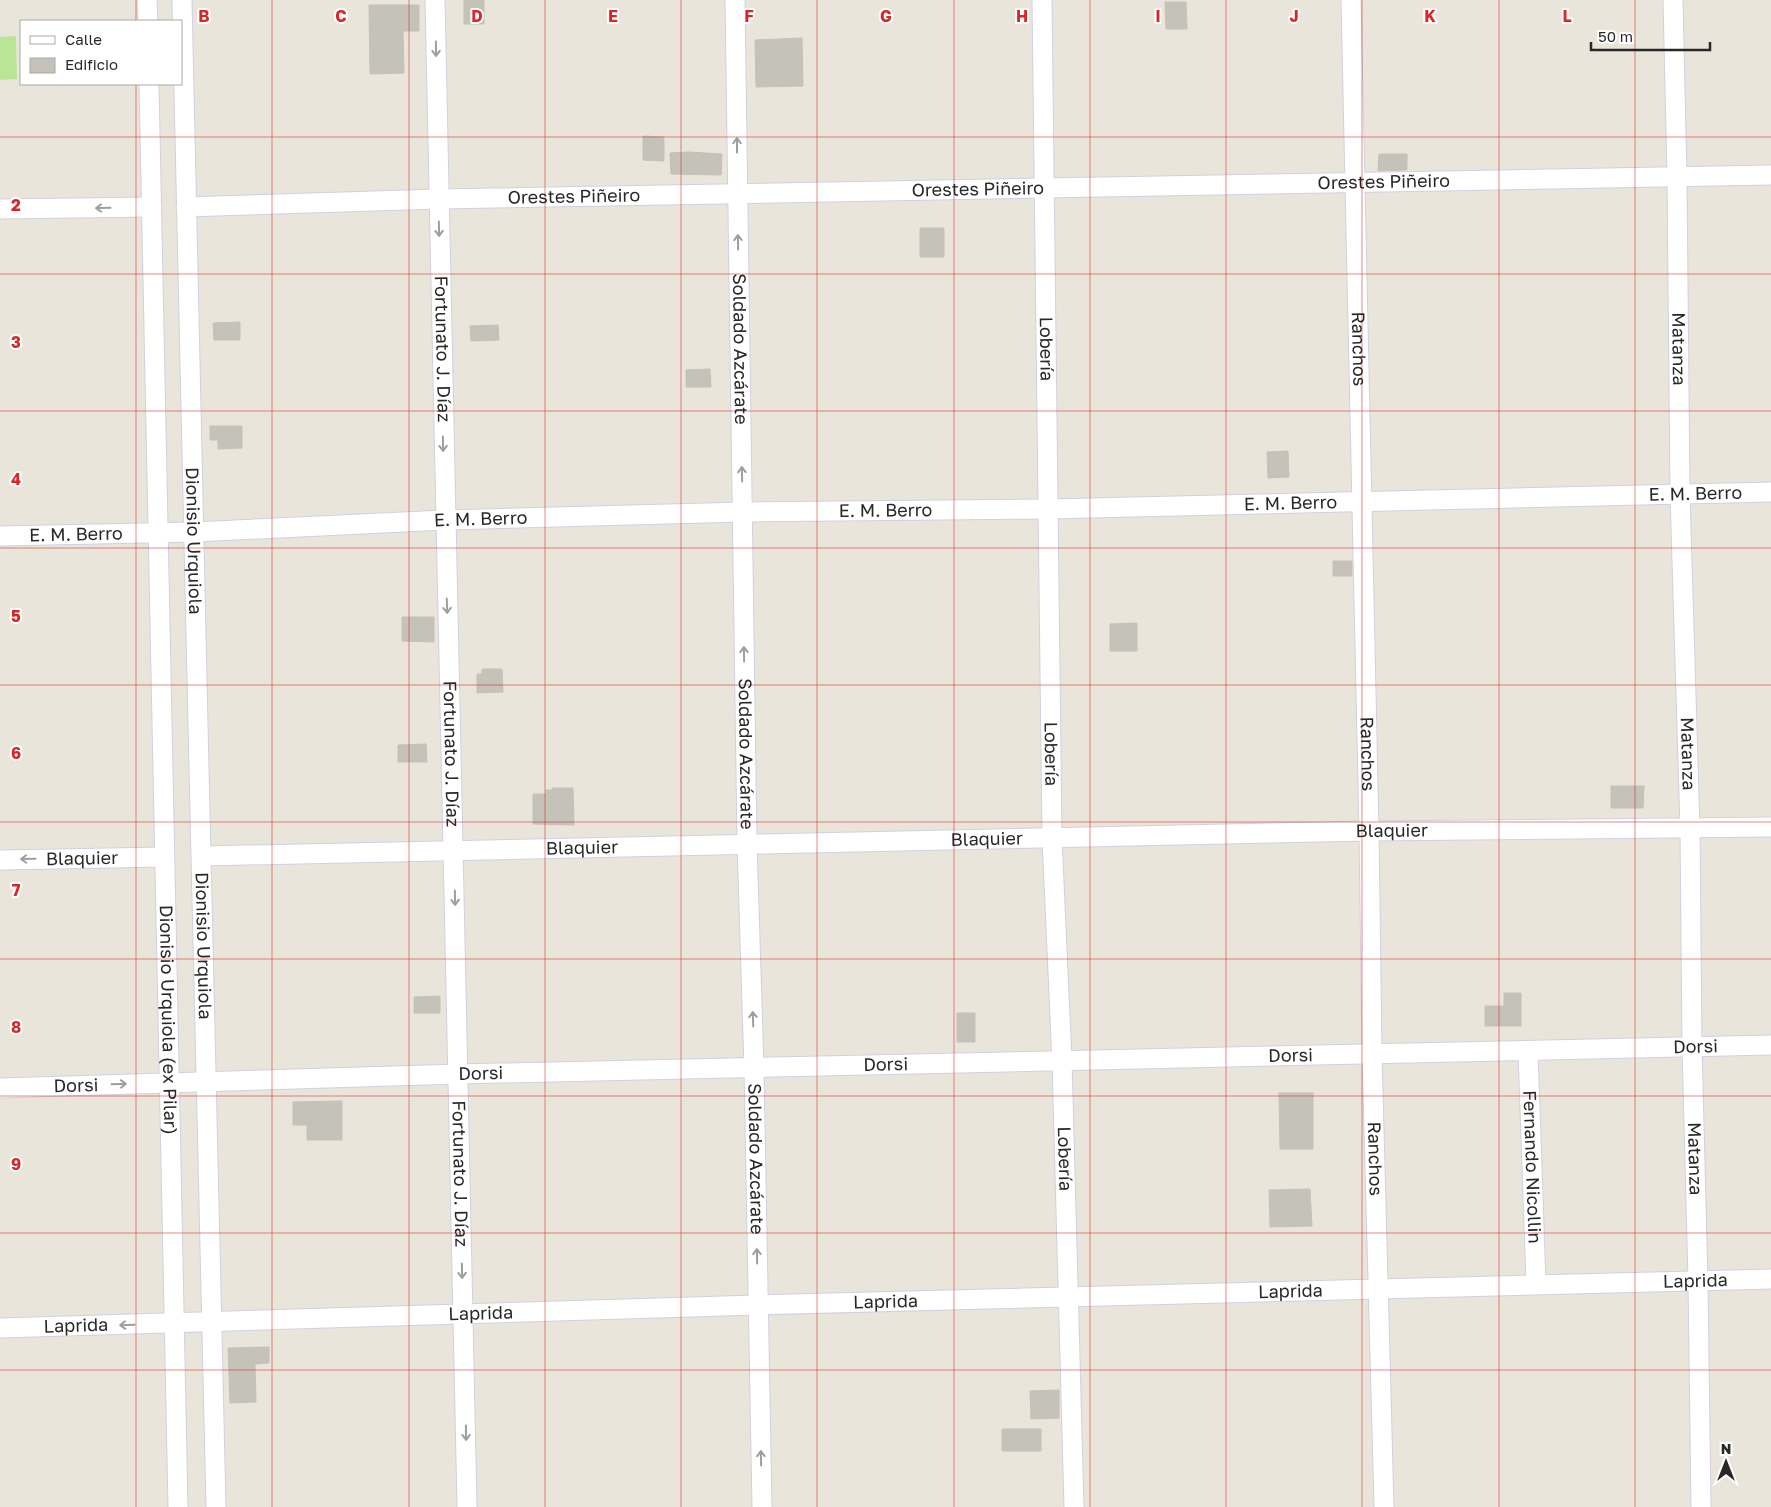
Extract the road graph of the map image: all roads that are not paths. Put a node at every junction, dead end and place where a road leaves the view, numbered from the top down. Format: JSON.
{"nodes":[{"id":1,"x":147,"y":0,"type":"edge"},
{"id":2,"x":182,"y":0,"type":"edge"},
{"id":3,"x":435,"y":0,"type":"edge"},
{"id":4,"x":735,"y":0,"type":"edge"},
{"id":5,"x":1042,"y":0,"type":"edge"},
{"id":6,"x":1351,"y":0,"type":"edge"},
{"id":7,"x":1673,"y":0,"type":"edge"},
{"id":8,"x":148,"y":20,"type":"edge"},
{"id":9,"x":149,"y":85,"type":"edge"},
{"id":10,"x":1771,"y":176,"type":"edge"},
{"id":11,"x":1677,"y":177,"type":"junction"},
{"id":12,"x":1355,"y":183,"type":"junction"},
{"id":13,"x":1043,"y":188,"type":"junction"},
{"id":14,"x":737,"y":194,"type":"junction"},
{"id":15,"x":439,"y":199,"type":"junction"},
{"id":16,"x":152,"y":207,"type":"junction"},
{"id":17,"x":186,"y":207,"type":"junction"},
{"id":18,"x":0,"y":210,"type":"edge"},
{"id":19,"x":1771,"y":492,"type":"edge"},
{"id":20,"x":1680,"y":494,"type":"junction"},
{"id":21,"x":1362,"y":502,"type":"junction"},
{"id":22,"x":1048,"y":509,"type":"junction"},
{"id":23,"x":742,"y":512,"type":"junction"},
{"id":24,"x":445,"y":520,"type":"junction"},
{"id":25,"x":157,"y":532,"type":"junction"},
{"id":26,"x":194,"y":532,"type":"junction"},
{"id":27,"x":0,"y":536,"type":"edge"},
{"id":28,"x":1771,"y":827,"type":"edge"},
{"id":29,"x":1690,"y":828,"type":"junction"},
{"id":30,"x":1369,"y":831,"type":"junction"},
{"id":31,"x":1052,"y":838,"type":"junction"},
{"id":32,"x":747,"y":843,"type":"junction"},
{"id":33,"x":454,"y":849,"type":"junction"},
{"id":34,"x":164,"y":856,"type":"junction"},
{"id":35,"x":202,"y":856,"type":"junction"},
{"id":36,"x":0,"y":860,"type":"edge"},
{"id":37,"x":1771,"y":1045,"type":"edge"},
{"id":38,"x":1692,"y":1046,"type":"junction"},
{"id":39,"x":1528,"y":1051,"type":"junction"},
{"id":40,"x":1372,"y":1053,"type":"junction"},
{"id":41,"x":1062,"y":1060,"type":"junction"},
{"id":42,"x":754,"y":1068,"type":"junction"},
{"id":43,"x":458,"y":1074,"type":"junction"},
{"id":44,"x":169,"y":1082,"type":"junction"},
{"id":45,"x":208,"y":1082,"type":"junction"},
{"id":46,"x":0,"y":1088,"type":"edge"},
{"id":47,"x":1771,"y":1279,"type":"edge"},
{"id":48,"x":1698,"y":1281,"type":"junction"},
{"id":49,"x":1536,"y":1284,"type":"junction"},
{"id":50,"x":1379,"y":1289,"type":"junction"},
{"id":51,"x":1068,"y":1298,"type":"junction"},
{"id":52,"x":757,"y":1305,"type":"junction"},
{"id":53,"x":463,"y":1314,"type":"junction"},
{"id":54,"x":212,"y":1322,"type":"junction"},
{"id":55,"x":176,"y":1323,"type":"junction"},
{"id":56,"x":0,"y":1328,"type":"edge"},
{"id":57,"x":178,"y":1507,"type":"edge"},
{"id":58,"x":216,"y":1507,"type":"edge"},
{"id":59,"x":467,"y":1507,"type":"edge"},
{"id":60,"x":762,"y":1507,"type":"edge"},
{"id":61,"x":1074,"y":1507,"type":"edge"},
{"id":62,"x":1384,"y":1507,"type":"edge"},
{"id":63,"x":1701,"y":1507,"type":"edge"}],
"edges":[{"from":1,"to":8,"type":"street"},
{"from":2,"to":17,"type":"street","name":"Dionisio Urquiola"},
{"from":3,"to":15,"type":"street","name":"Fortunato J. Díaz","one_way":true},
{"from":14,"to":4,"type":"street","name":"Soldado Azcárate","one_way":true},
{"from":5,"to":13,"type":"street","name":"Lobería"},
{"from":6,"to":12,"type":"street","name":"Ranchos"},
{"from":7,"to":11,"type":"street","name":"Matanza"},
{"from":9,"to":16,"type":"street","name":"Dionisio Urquiola"},
{"from":10,"to":11,"type":"street","name":"Orestes Piñeiro"},
{"from":11,"to":12,"type":"street","name":"Orestes Piñeiro"},
{"from":11,"to":20,"type":"street","name":"Matanza"},
{"from":12,"to":13,"type":"street","name":"Orestes Piñeiro"},
{"from":12,"to":21,"type":"street","name":"Ranchos"},
{"from":13,"to":14,"type":"street","name":"Orestes Piñeiro"},
{"from":13,"to":22,"type":"street","name":"Lobería"},
{"from":14,"to":15,"type":"street","name":"Orestes Piñeiro"},
{"from":23,"to":14,"type":"street","name":"Soldado Azcárate","one_way":true},
{"from":15,"to":17,"type":"street","name":"Orestes Piñeiro"},
{"from":15,"to":24,"type":"street","name":"Fortunato J. Díaz","one_way":true},
{"from":16,"to":18,"type":"street","one_way":true},
{"from":16,"to":25,"type":"street","name":"Dionisio Urquiola"},
{"from":17,"to":26,"type":"street","name":"Dionisio Urquiola"},
{"from":19,"to":20,"type":"street","name":"E. M. Berro"},
{"from":20,"to":21,"type":"street","name":"E. M. Berro"},
{"from":20,"to":29,"type":"street","name":"Matanza"},
{"from":21,"to":22,"type":"street","name":"E. M. Berro"},
{"from":21,"to":30,"type":"street","name":"Ranchos"},
{"from":22,"to":23,"type":"street","name":"E. M. Berro"},
{"from":22,"to":31,"type":"street","name":"Lobería"},
{"from":23,"to":24,"type":"street","name":"E. M. Berro"},
{"from":32,"to":23,"type":"street","name":"Soldado Azcárate","one_way":true},
{"from":24,"to":26,"type":"street","name":"E. M. Berro"},
{"from":24,"to":33,"type":"street","name":"Fortunato J. Díaz","one_way":true},
{"from":25,"to":26,"type":"street","name":"E. M. Berro"},
{"from":25,"to":27,"type":"street","name":"E. M. Berro"},
{"from":25,"to":34,"type":"street","name":"Dionisio Urquiola (ex Pilar)"},
{"from":26,"to":35,"type":"street","name":"Dionisio Urquiola"},
{"from":28,"to":29,"type":"street","name":"Blaquier"},
{"from":29,"to":30,"type":"street","name":"Blaquier"},
{"from":29,"to":38,"type":"street","name":"Matanza"},
{"from":30,"to":31,"type":"street","name":"Blaquier"},
{"from":30,"to":40,"type":"street","name":"Ranchos"},
{"from":31,"to":32,"type":"street","name":"Blaquier"},
{"from":31,"to":41,"type":"street","name":"Lobería"},
{"from":32,"to":33,"type":"street","name":"Blaquier"},
{"from":42,"to":32,"type":"street","name":"Soldado Azcárate","one_way":true},
{"from":33,"to":35,"type":"street","name":"Blaquier"},
{"from":33,"to":43,"type":"street","name":"Fortunato J. Díaz","one_way":true},
{"from":34,"to":36,"type":"street","name":"Blaquier","one_way":true},
{"from":34,"to":44,"type":"street","name":"Dionisio Urquiola (ex Pilar)"},
{"from":35,"to":45,"type":"street","name":"Dionisio Urquiola"},
{"from":37,"to":38,"type":"street","name":"Dorsi"},
{"from":38,"to":39,"type":"street","name":"Dorsi"},
{"from":38,"to":48,"type":"street","name":"Matanza"},
{"from":39,"to":40,"type":"street","name":"Dorsi"},
{"from":39,"to":49,"type":"street","name":"Fernando Nicollin"},
{"from":40,"to":41,"type":"street","name":"Dorsi"},
{"from":40,"to":50,"type":"street","name":"Ranchos"},
{"from":41,"to":42,"type":"street","name":"Dorsi"},
{"from":41,"to":51,"type":"street","name":"Lobería"},
{"from":42,"to":43,"type":"street","name":"Dorsi"},
{"from":52,"to":42,"type":"street","name":"Soldado Azcárate","one_way":true},
{"from":43,"to":45,"type":"street","name":"Dorsi"},
{"from":43,"to":53,"type":"street","name":"Fortunato J. Díaz","one_way":true},
{"from":44,"to":45,"type":"street","name":"Dorsi"},
{"from":46,"to":44,"type":"street","name":"Dorsi","one_way":true},
{"from":44,"to":55,"type":"street","name":"Dionisio Urquiola (ex Pilar)"},
{"from":45,"to":54,"type":"street"},
{"from":47,"to":48,"type":"street","name":"Laprida"},
{"from":48,"to":49,"type":"street","name":"Laprida"},
{"from":48,"to":63,"type":"street","name":"Matanza"},
{"from":49,"to":50,"type":"street","name":"Laprida"},
{"from":50,"to":51,"type":"street","name":"Laprida"},
{"from":50,"to":62,"type":"street","name":"Ranchos"},
{"from":51,"to":52,"type":"street","name":"Laprida"},
{"from":51,"to":61,"type":"street","name":"Lobería"},
{"from":52,"to":53,"type":"street","name":"Laprida"},
{"from":60,"to":52,"type":"street","name":"Soldado Azcárate","one_way":true},
{"from":53,"to":54,"type":"street","name":"Laprida"},
{"from":53,"to":59,"type":"street","name":"Fortunato J. Díaz","one_way":true},
{"from":54,"to":55,"type":"street","name":"Laprida"},
{"from":54,"to":58,"type":"street"},
{"from":55,"to":56,"type":"street","name":"Laprida","one_way":true},
{"from":55,"to":57,"type":"street","name":"Dionisio Urquiola (ex Pilar)"}]}
